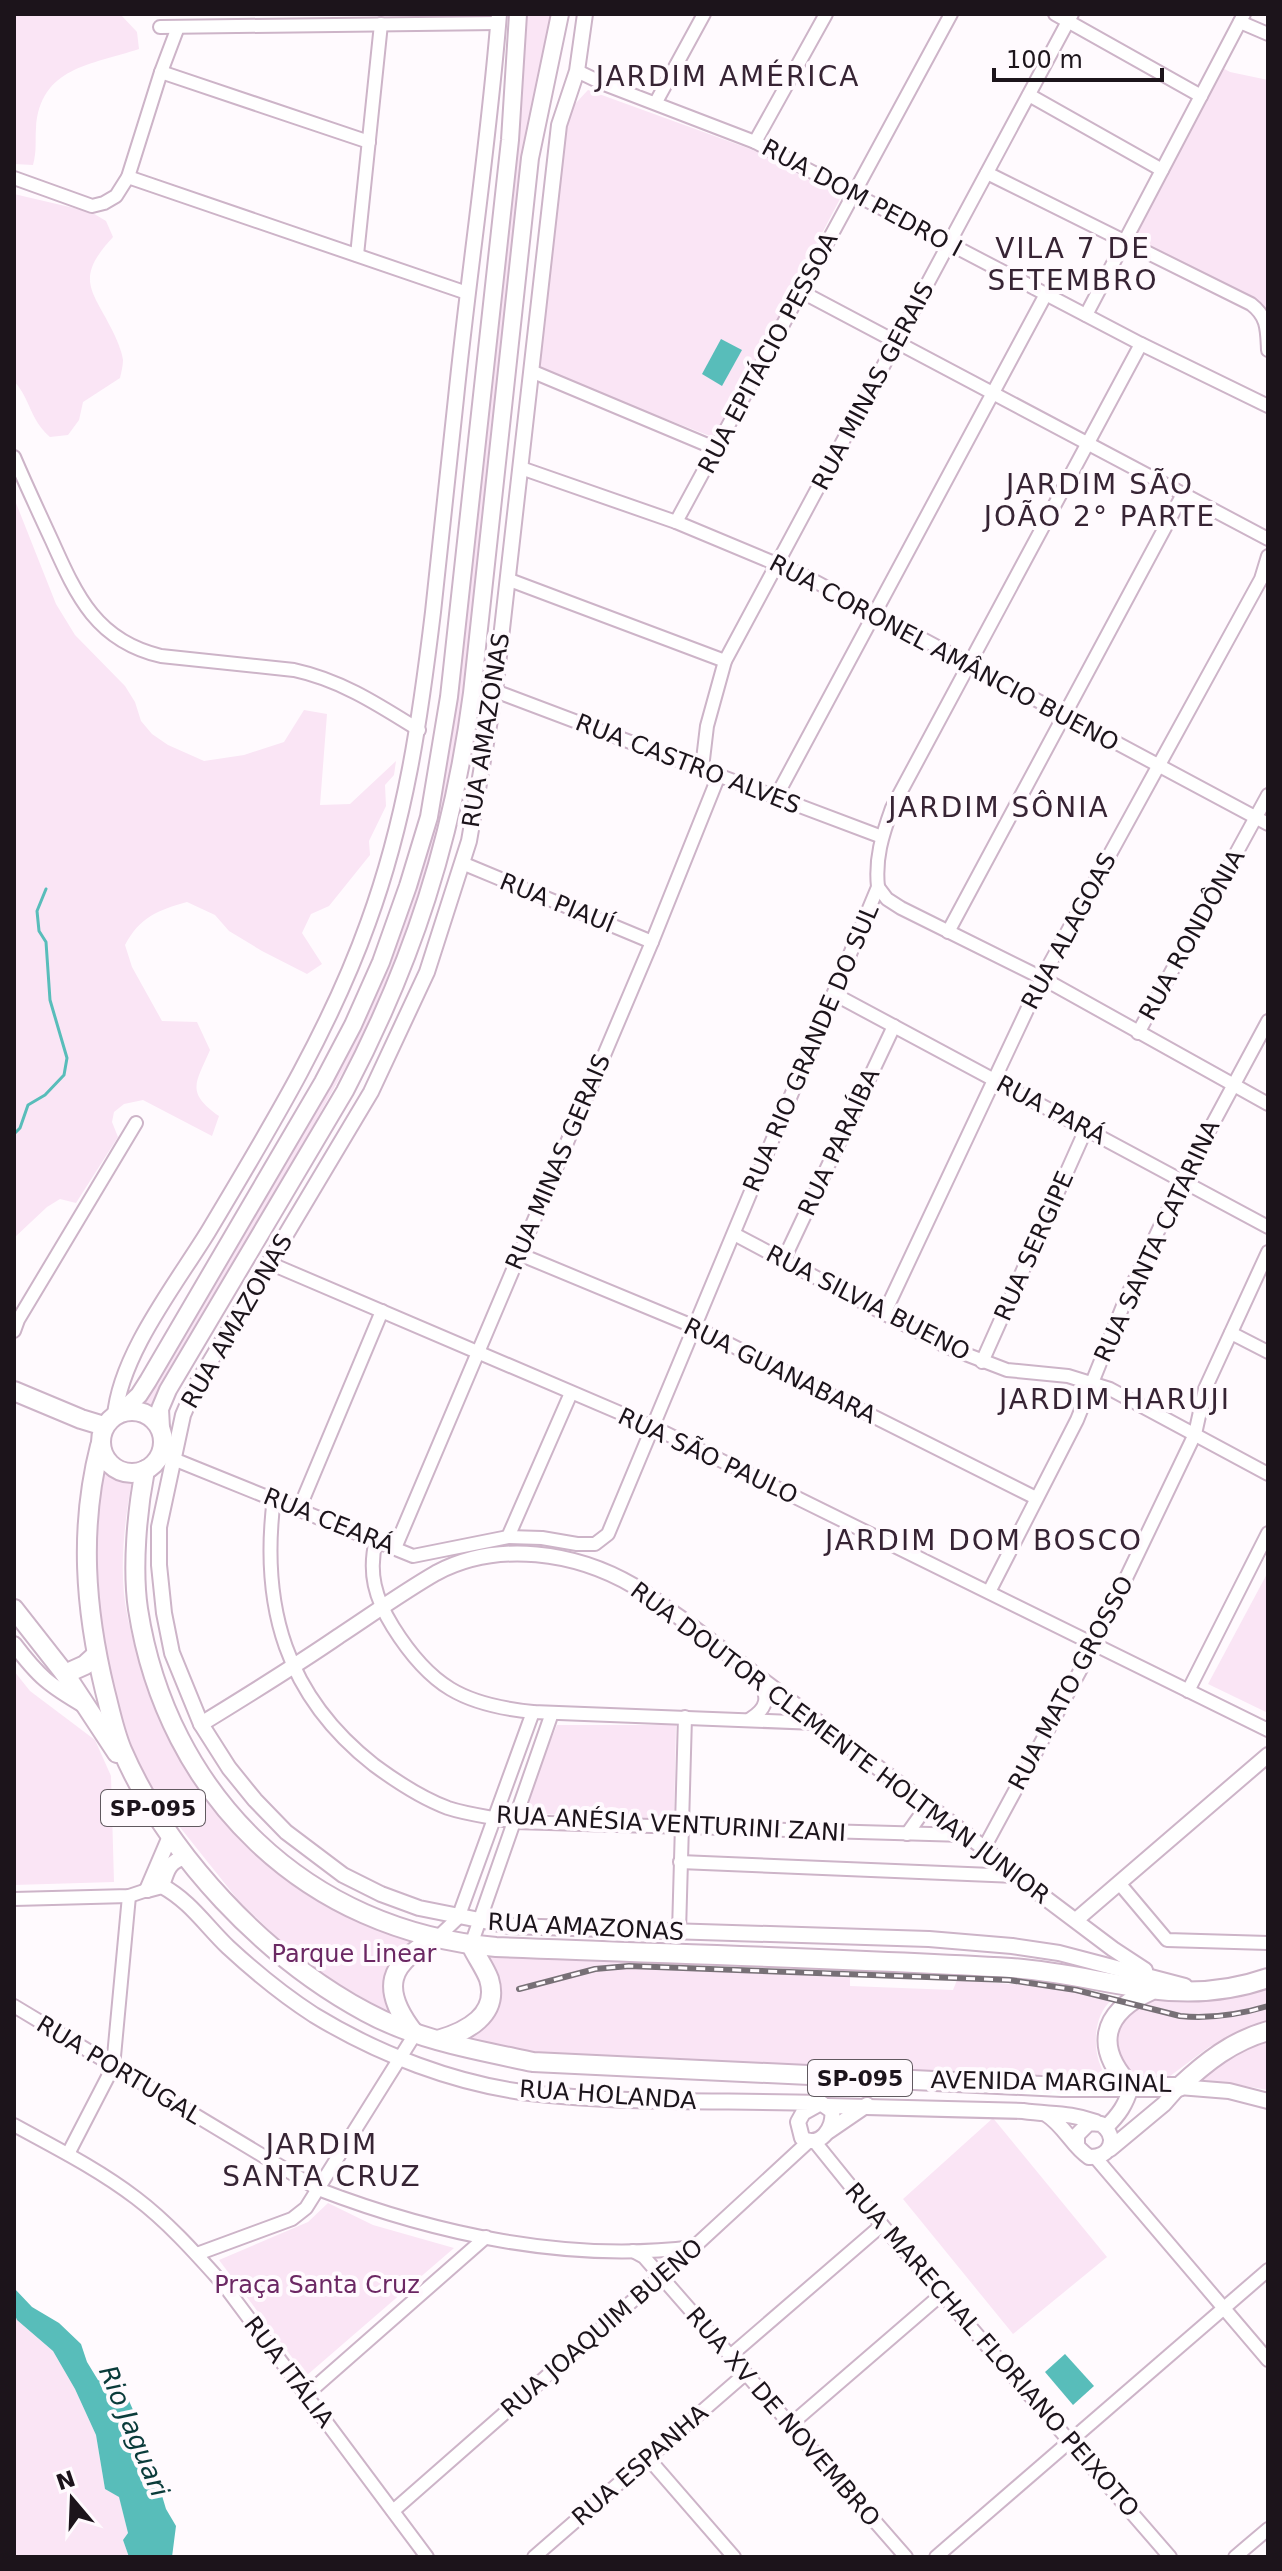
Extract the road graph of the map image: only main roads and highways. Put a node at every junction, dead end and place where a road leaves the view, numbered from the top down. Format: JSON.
{"nodes":[{"id":1,"x":518,"y":14,"type":"edge"},
{"id":2,"x":560,"y":14,"type":"edge"},
{"id":3,"x":14,"y":1391,"type":"edge"},
{"id":4,"x":113,"y":1418,"type":"junction"},
{"id":5,"x":161,"y":1428,"type":"junction"},
{"id":6,"x":100,"y":1446,"type":"junction"},
{"id":7,"x":145,"y":1470,"type":"junction"},
{"id":8,"x":14,"y":1609,"type":"edge"},
{"id":9,"x":96,"y":1655,"type":"junction"},
{"id":10,"x":65,"y":1674,"type":"junction"},
{"id":11,"x":142,"y":1792,"type":"junction"},
{"id":12,"x":437,"y":1938,"type":"junction"},
{"id":13,"x":471,"y":1945,"type":"junction"},
{"id":14,"x":1268,"y":1978,"type":"edge"},
{"id":15,"x":1150,"y":1991,"type":"junction"},
{"id":16,"x":1268,"y":2031,"type":"edge"},
{"id":17,"x":415,"y":2034,"type":"junction"},
{"id":18,"x":438,"y":2040,"type":"junction"},
{"id":19,"x":1131,"y":2087,"type":"junction"}],
"edges":[{"from":1,"to":4,"type":"main road"},
{"from":2,"to":5,"type":"main road"},
{"from":3,"to":4,"type":"main road"},
{"from":4,"to":5,"type":"main road"},
{"from":4,"to":6,"type":"main road","number":"SP-095"},
{"from":5,"to":7,"type":"main road"},
{"from":6,"to":7,"type":"main road"},
{"from":6,"to":9,"type":"main road","number":"SP-095"},
{"from":7,"to":12,"type":"main road","number":"SP-095"},
{"from":8,"to":10,"type":"main road","number":"SP-095"},
{"from":9,"to":10,"type":"main road"},
{"from":9,"to":11,"type":"main road","number":"SP-095"},
{"from":10,"to":11,"type":"main road","number":"SP-095"},
{"from":11,"to":17,"type":"main road","number":"SP-095"},
{"from":12,"to":13,"type":"main road","number":"SP-095"},
{"from":12,"to":17,"type":"main road"},
{"from":13,"to":15,"type":"main road","number":"SP-095"},
{"from":13,"to":18,"type":"main road"},
{"from":14,"to":15,"type":"main road","number":"SP-095"},
{"from":15,"to":19,"type":"main road"},
{"from":16,"to":19,"type":"main road","name":"AVENIDA MARGINAL","number":"SP-095"},
{"from":17,"to":18,"type":"main road","number":"SP-095"},
{"from":18,"to":19,"type":"main road","name":"AVENIDA MARGINAL","number":"SP-095"}]}
